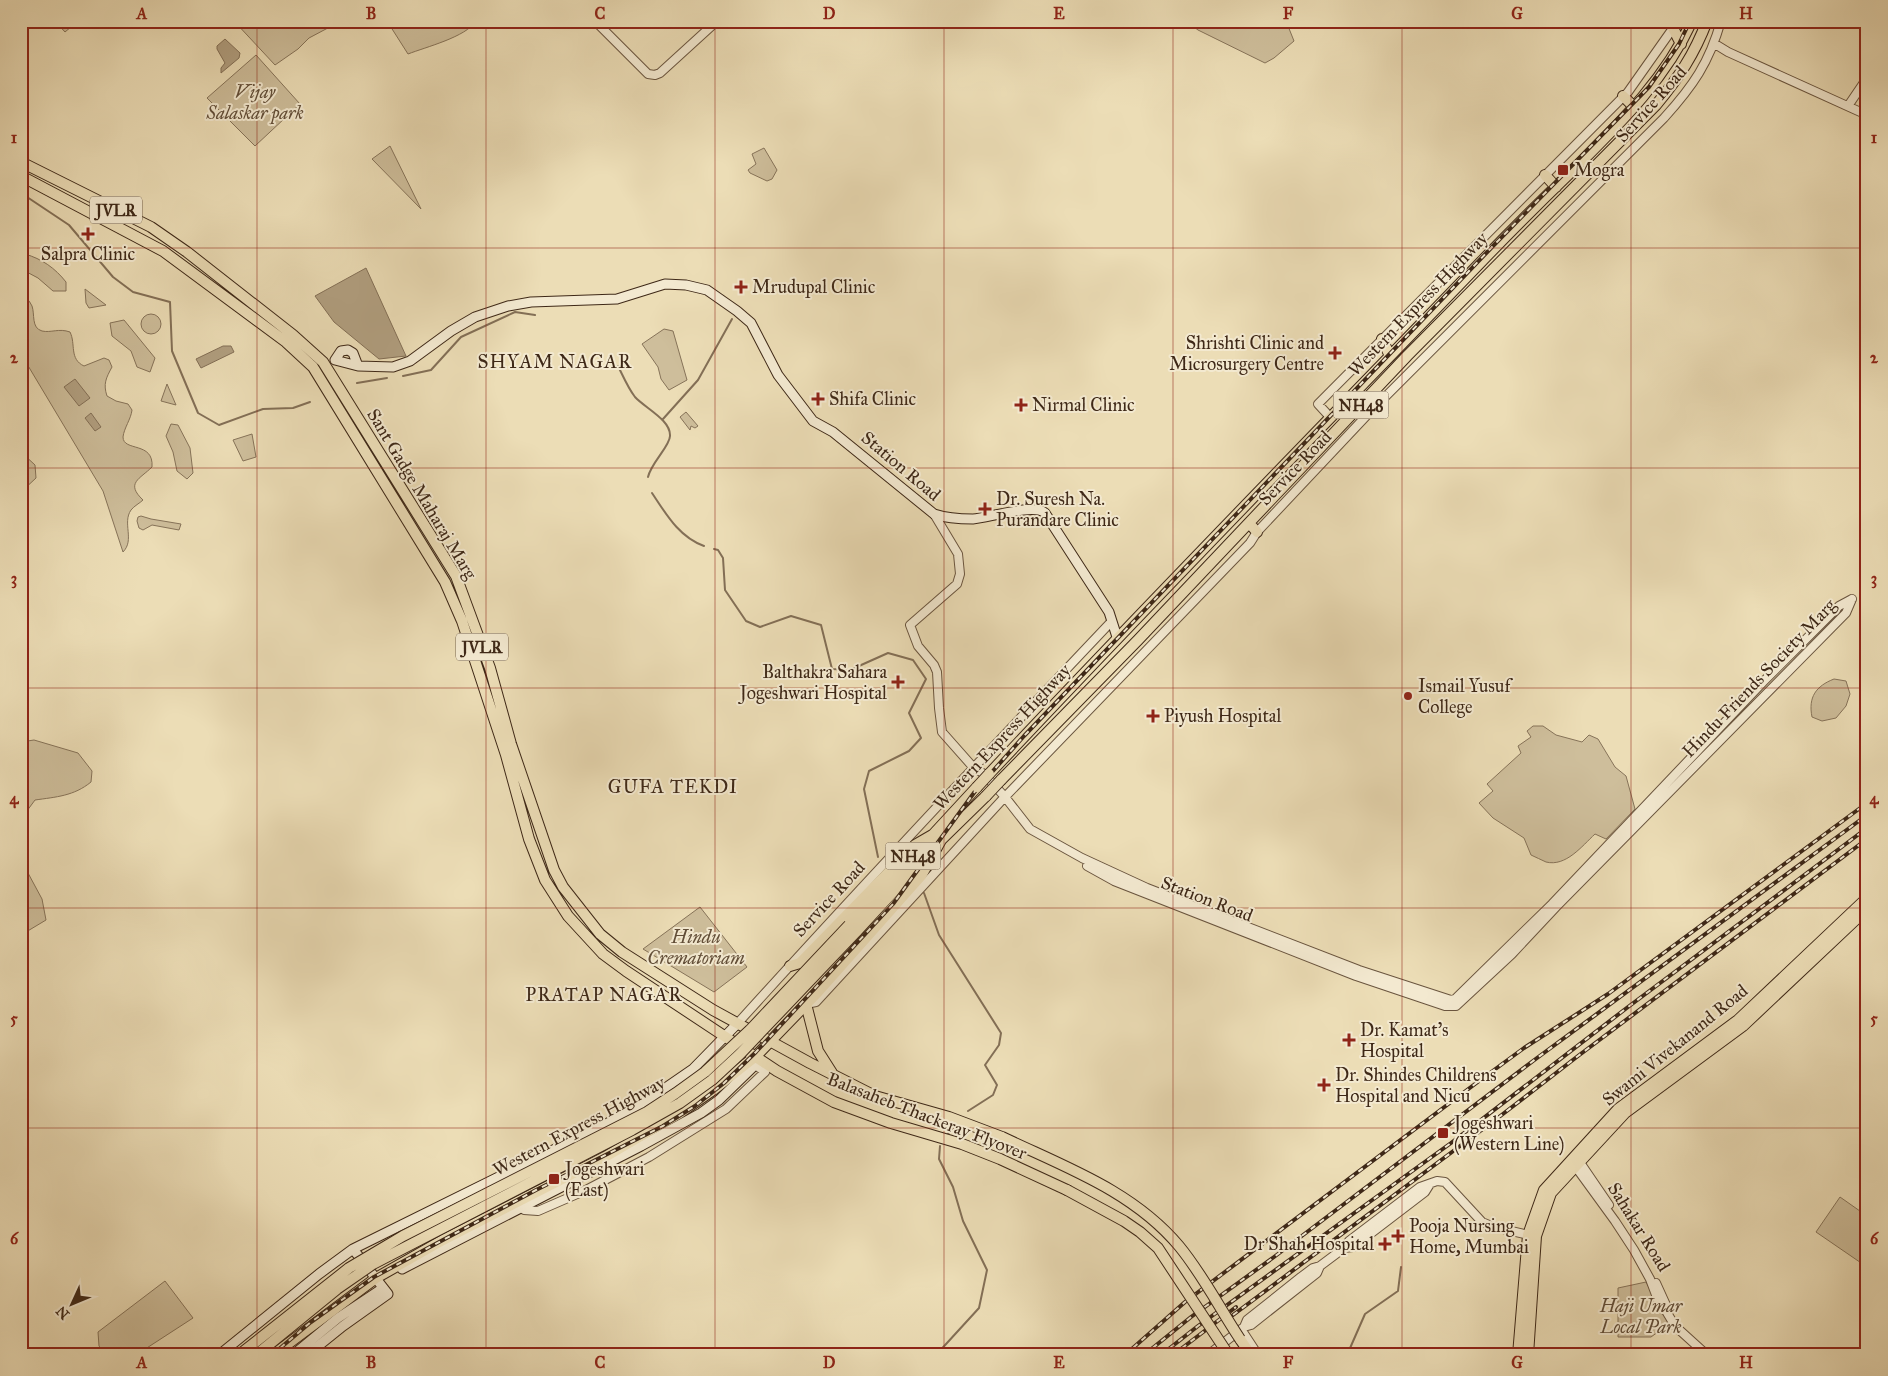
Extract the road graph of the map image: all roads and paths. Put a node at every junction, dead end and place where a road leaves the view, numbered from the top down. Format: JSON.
{"nodes":[{"id":1,"x":595,"y":21,"type":"edge"},
{"id":2,"x":717,"y":21,"type":"edge"},
{"id":3,"x":1692,"y":21,"type":"edge"},
{"id":4,"x":1707,"y":21,"type":"edge"},
{"id":5,"x":1721,"y":21,"type":"edge"},
{"id":6,"x":1674,"y":24,"type":"edge"},
{"id":7,"x":1681,"y":44,"type":"junction"},
{"id":8,"x":1715,"y":44,"type":"junction"},
{"id":9,"x":1867,"y":78,"type":"edge"},
{"id":10,"x":1623,"y":96,"type":"junction"},
{"id":11,"x":1848,"y":106,"type":"junction"},
{"id":12,"x":1634,"y":107,"type":"junction"},
{"id":13,"x":1867,"y":115,"type":"edge"},
{"id":14,"x":21,"y":162,"type":"edge"},
{"id":15,"x":1545,"y":175,"type":"junction"},
{"id":16,"x":21,"y":176,"type":"edge"},
{"id":17,"x":1556,"y":186,"type":"junction"},
{"id":18,"x":1382,"y":339,"type":"junction"},
{"id":19,"x":1390,"y":356,"type":"junction"},
{"id":20,"x":335,"y":360,"type":"junction"},
{"id":21,"x":323,"y":362,"type":"junction"},
{"id":22,"x":358,"y":366,"type":"junction"},
{"id":23,"x":313,"y":367,"type":"junction"},
{"id":24,"x":1330,"y":417,"type":"junction"},
{"id":25,"x":934,"y":514,"type":"junction"},
{"id":26,"x":1249,"y":523,"type":"junction"},
{"id":27,"x":1257,"y":532,"type":"junction"},
{"id":28,"x":1110,"y":619,"type":"junction"},
{"id":29,"x":1117,"y":637,"type":"junction"},
{"id":30,"x":975,"y":769,"type":"junction"},
{"id":31,"x":1004,"y":798,"type":"junction"},
{"id":32,"x":937,"y":837,"type":"junction"},
{"id":33,"x":1867,"y":898,"type":"edge"},
{"id":34,"x":1867,"y":909,"type":"edge"},
{"id":35,"x":852,"y":929,"type":"junction"},
{"id":36,"x":790,"y":966,"type":"junction"},
{"id":37,"x":831,"y":981,"type":"junction"},
{"id":38,"x":1456,"y":1003,"type":"junction"},
{"id":39,"x":806,"y":1004,"type":"junction"},
{"id":40,"x":738,"y":1024,"type":"junction"},
{"id":41,"x":726,"y":1037,"type":"junction"},
{"id":42,"x":770,"y":1042,"type":"junction"},
{"id":43,"x":754,"y":1061,"type":"junction"},
{"id":44,"x":832,"y":1074,"type":"junction"},
{"id":45,"x":1577,"y":1164,"type":"junction"},
{"id":46,"x":519,"y":1205,"type":"junction"},
{"id":47,"x":1532,"y":1236,"type":"junction"},
{"id":48,"x":353,"y":1249,"type":"junction"},
{"id":49,"x":382,"y":1285,"type":"junction"},
{"id":50,"x":1244,"y":1330,"type":"junction"},
{"id":51,"x":1219,"y":1353,"type":"edge"},
{"id":52,"x":219,"y":1355,"type":"edge"},
{"id":53,"x":239,"y":1355,"type":"edge"},
{"id":54,"x":256,"y":1355,"type":"edge"},
{"id":55,"x":273,"y":1355,"type":"edge"},
{"id":56,"x":280,"y":1355,"type":"edge"},
{"id":57,"x":293,"y":1355,"type":"edge"},
{"id":58,"x":308,"y":1355,"type":"edge"},
{"id":59,"x":1251,"y":1355,"type":"edge"},
{"id":60,"x":1258,"y":1355,"type":"edge"},
{"id":61,"x":1518,"y":1355,"type":"edge"},
{"id":62,"x":1528,"y":1355,"type":"edge"},
{"id":63,"x":1707,"y":1355,"type":"edge"}],
"edges":[{"from":1,"to":2,"type":"street"},
{"from":3,"to":7,"type":"main road","name":"Western Express Highway","number":"NH48"},
{"from":4,"to":26,"type":"main road","name":"Western Express Highway","number":"NH48"},
{"from":5,"to":8,"type":"street","name":"Service Road"},
{"from":6,"to":7,"type":"main road"},
{"from":6,"to":10,"type":"street"},
{"from":7,"to":12,"type":"main road","name":"Western Express Highway","number":"NH48"},
{"from":8,"to":11,"type":"street"},
{"from":8,"to":27,"type":"street","name":"Service Road"},
{"from":9,"to":11,"type":"street"},
{"from":10,"to":12,"type":"main road"},
{"from":10,"to":15,"type":"street"},
{"from":11,"to":13,"type":"street"},
{"from":12,"to":17,"type":"main road","name":"Western Express Highway","number":"NH48"},
{"from":14,"to":21,"type":"main road","name":"Sant Gadge Maharaj Marg","number":"JVLR"},
{"from":15,"to":17,"type":"main road"},
{"from":15,"to":18,"type":"street"},
{"from":16,"to":23,"type":"main road","number":"JVLR"},
{"from":17,"to":19,"type":"main road","name":"Western Express Highway","number":"NH48"},
{"from":18,"to":19,"type":"main road"},
{"from":18,"to":24,"type":"street"},
{"from":19,"to":24,"type":"main road","name":"Western Express Highway","number":"NH48"},
{"from":20,"to":21,"type":"main road"},
{"from":20,"to":22,"type":"main road","name":"Station Road"},
{"from":20,"to":22,"type":"main road"},
{"from":21,"to":23,"type":"main road"},
{"from":21,"to":40,"type":"main road","name":"Sant Gadge Maharaj Marg","number":"JVLR"},
{"from":22,"to":25,"type":"main road","name":"Station Road"},
{"from":23,"to":41,"type":"main road","number":"JVLR"},
{"from":24,"to":29,"type":"main road","name":"Western Express Highway","number":"NH48"},
{"from":25,"to":28,"type":"main road"},
{"from":25,"to":30,"type":"street","name":"Station Road"},
{"from":26,"to":27,"type":"main road"},
{"from":26,"to":32,"type":"main road","name":"Western Express Highway","number":"NH48","bridge":true},
{"from":27,"to":31,"type":"street","name":"Service Road"},
{"from":28,"to":29,"type":"main road"},
{"from":28,"to":30,"type":"street","name":"Service Road"},
{"from":29,"to":32,"type":"main road","name":"Western Express Highway","number":"NH48","bridge":true},
{"from":30,"to":31,"type":"street","name":"Station Road"},
{"from":30,"to":36,"type":"street","name":"Service Road"},
{"from":31,"to":37,"type":"street","name":"Service Road"},
{"from":31,"to":38,"type":"street","name":"Station Road"},
{"from":32,"to":35,"type":"main road","name":"Western Express Highway","number":"NH48"},
{"from":32,"to":36,"type":"main road"},
{"from":32,"to":37,"type":"main road"},
{"from":33,"to":47,"type":"main road","name":"Swami Vivekanand Road"},
{"from":34,"to":45,"type":"main road","name":"Swami Vivekanand Road"},
{"from":35,"to":53,"type":"main road","name":"Western Express Highway","number":"NH48","bridge":true},
{"from":35,"to":54,"type":"main road","name":"Western Express Highway","number":"NH48","bridge":true},
{"from":36,"to":40,"type":"street","name":"Service Road"},
{"from":37,"to":39,"type":"main road"},
{"from":38,"to":38,"type":"street","name":"Hindu Friends Society Marg"},
{"from":39,"to":42,"type":"main road"},
{"from":39,"to":44,"type":"main road"},
{"from":40,"to":41,"type":"main road"},
{"from":40,"to":42,"type":"main road","name":"Sant Gadge Maharaj Marg","number":"JVLR"},
{"from":41,"to":43,"type":"main road","number":"JVLR"},
{"from":41,"to":48,"type":"main road"},
{"from":42,"to":43,"type":"main road"},
{"from":42,"to":44,"type":"main road","name":"Balasaheb Thackeray Flyover"},
{"from":43,"to":46,"type":"main road"},
{"from":43,"to":46,"type":"street"},
{"from":43,"to":51,"type":"main road","name":"Balasaheb Thackeray Flyover","bridge":true},
{"from":44,"to":50,"type":"main road","name":"Balasaheb Thackeray Flyover","bridge":true},
{"from":45,"to":47,"type":"main road","name":"Swami Vivekanand Road"},
{"from":45,"to":63,"type":"street","name":"Sahakar Road"},
{"from":46,"to":49,"type":"main road"},
{"from":47,"to":50,"type":"street"},
{"from":47,"to":61,"type":"main road","name":"Swami Vivekanand Road"},
{"from":47,"to":62,"type":"main road","name":"Swami Vivekanand Road"},
{"from":48,"to":49,"type":"main road"},
{"from":48,"to":52,"type":"main road"},
{"from":49,"to":55,"type":"main road"},
{"from":49,"to":56,"type":"main road"},
{"from":49,"to":57,"type":"main road"},
{"from":49,"to":58,"type":"main road"},
{"from":50,"to":51,"type":"street"},
{"from":50,"to":59,"type":"main road","name":"Balasaheb Thackeray Flyover"},
{"from":50,"to":60,"type":"street"}]}
